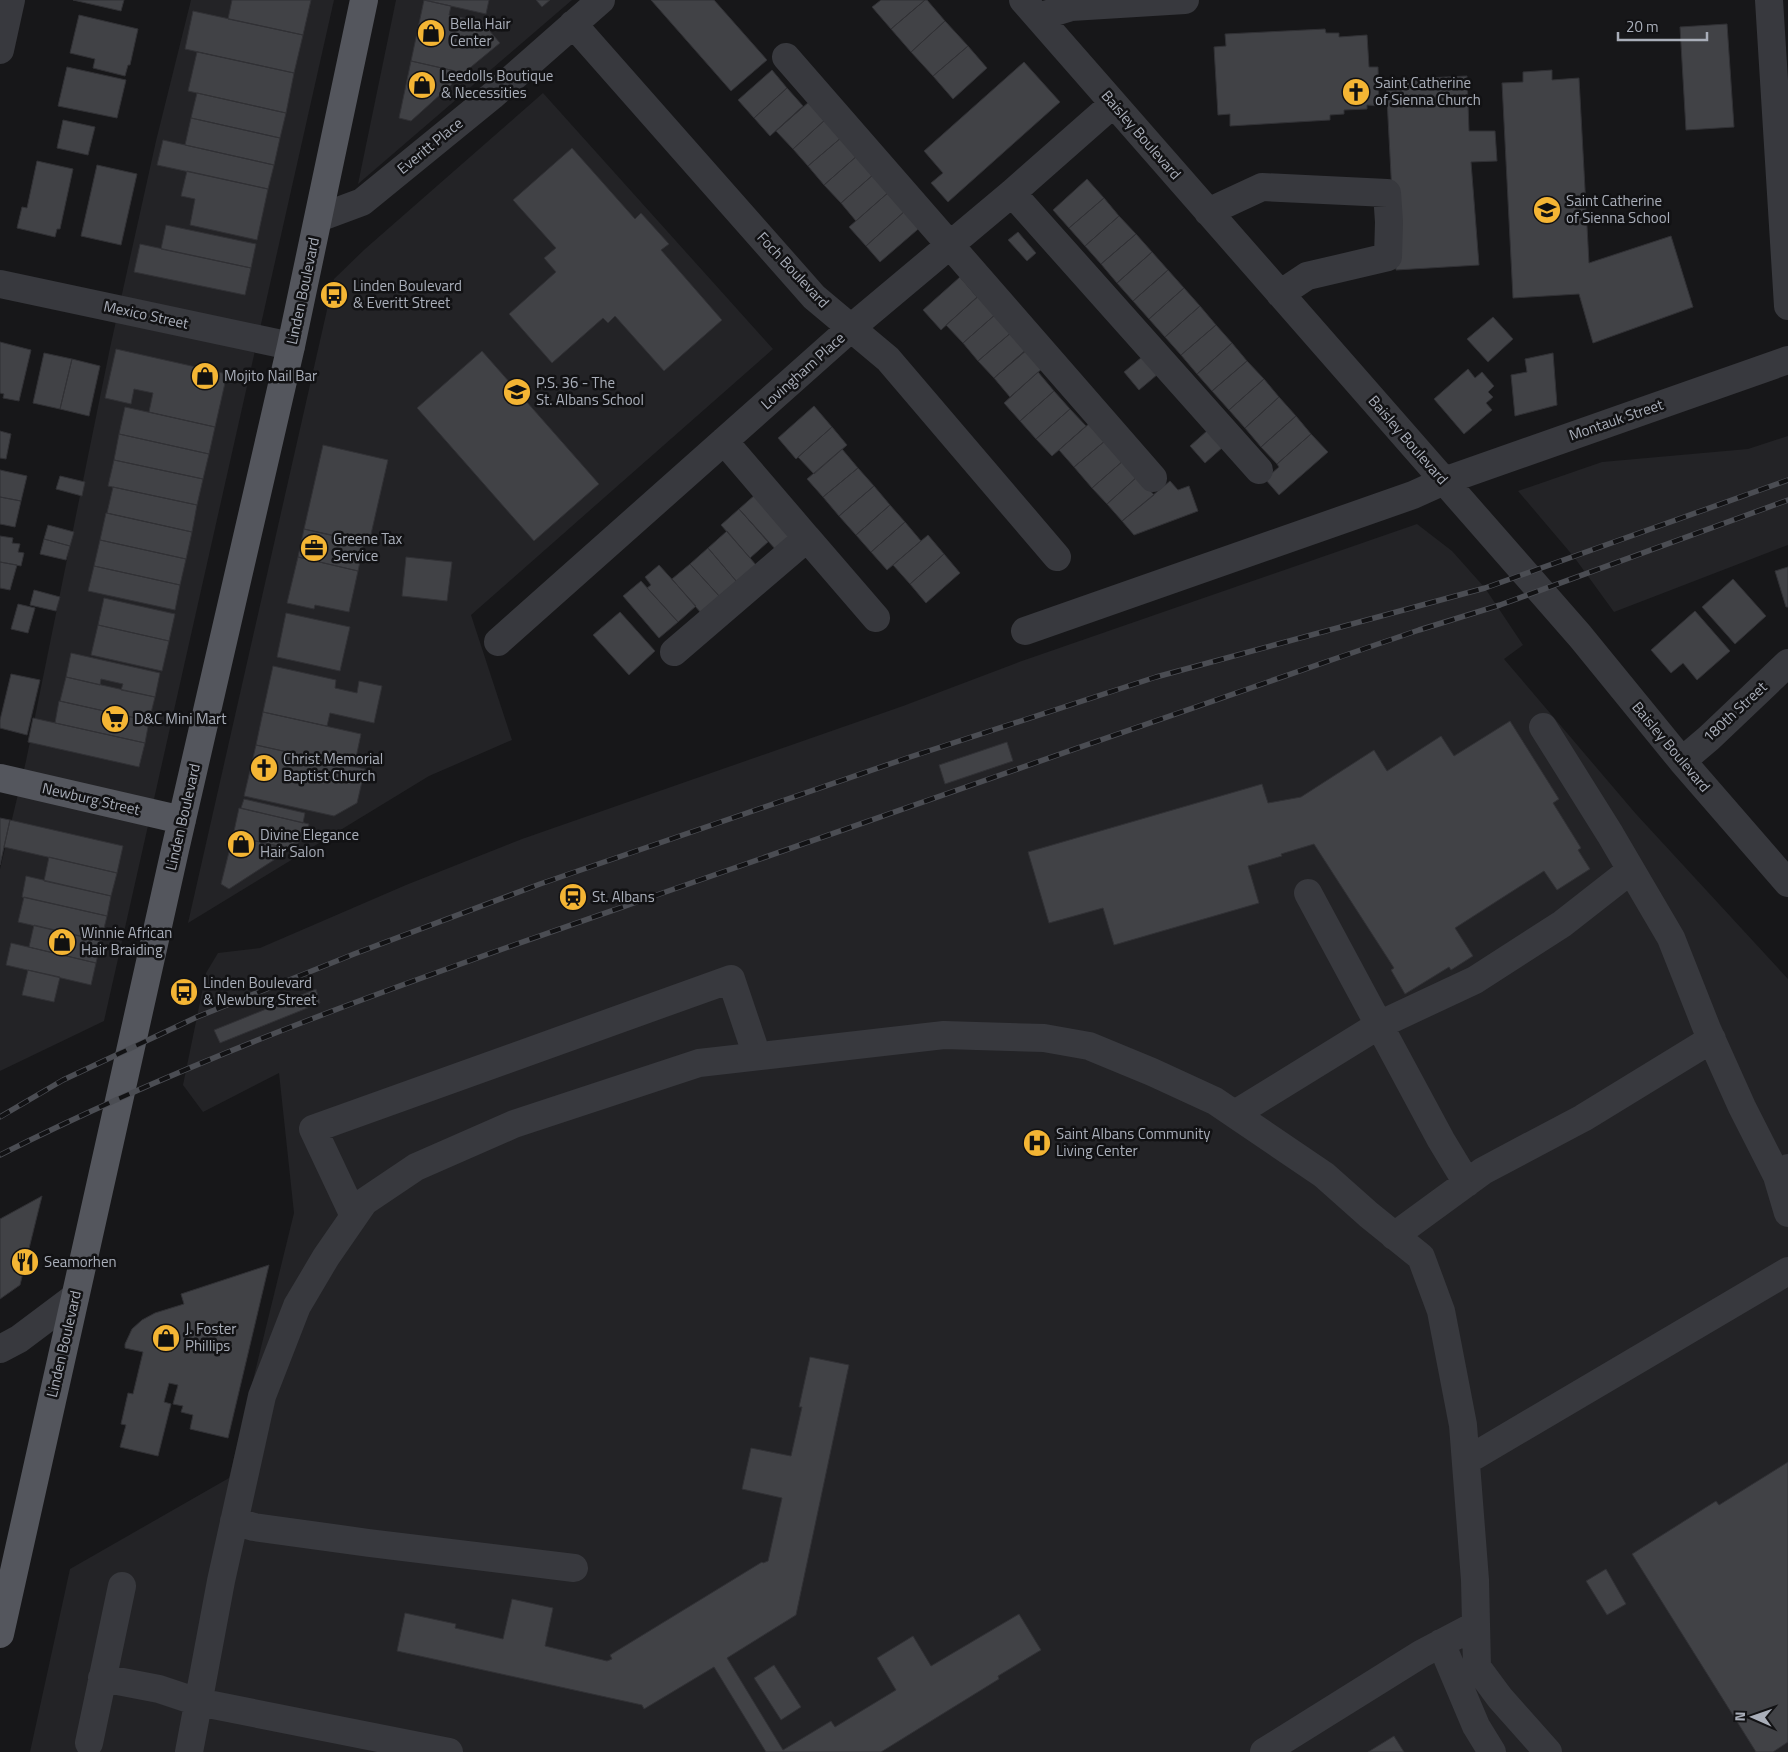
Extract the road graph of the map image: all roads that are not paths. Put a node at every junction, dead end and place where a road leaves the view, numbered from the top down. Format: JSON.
{"nodes":[{"id":1,"x":12,"y":0,"type":"edge"},
{"id":2,"x":364,"y":0,"type":"edge"},
{"id":3,"x":601,"y":0,"type":"edge"},
{"id":4,"x":1185,"y":0,"type":"edge"},
{"id":5,"x":1769,"y":0,"type":"edge"},
{"id":6,"x":1030,"y":9,"type":"edge"},
{"id":7,"x":573,"y":24,"type":"junction"},
{"id":8,"x":0,"y":50,"type":"edge"},
{"id":9,"x":786,"y":57,"type":"dead end"},
{"id":10,"x":1113,"y":104,"type":"junction"},
{"id":11,"x":1012,"y":192,"type":"junction"},
{"id":12,"x":1208,"y":212,"type":"junction"},
{"id":13,"x":319,"y":218,"type":"junction"},
{"id":14,"x":950,"y":244,"type":"junction"},
{"id":15,"x":0,"y":284,"type":"edge"},
{"id":16,"x":1280,"y":294,"type":"junction"},
{"id":17,"x":1788,"y":306,"type":"edge"},
{"id":18,"x":852,"y":328,"type":"junction"},
{"id":19,"x":291,"y":346,"type":"junction"},
{"id":20,"x":1788,"y":360,"type":"edge"},
{"id":21,"x":724,"y":441,"type":"junction"},
{"id":22,"x":1259,"y":470,"type":"dead end"},
{"id":23,"x":1153,"y":478,"type":"dead end"},
{"id":24,"x":1444,"y":481,"type":"junction"},
{"id":25,"x":807,"y":538,"type":"junction"},
{"id":26,"x":1057,"y":557,"type":"dead end"},
{"id":27,"x":876,"y":618,"type":"dead end"},
{"id":28,"x":1025,"y":631,"type":"dead end"},
{"id":29,"x":498,"y":642,"type":"dead end"},
{"id":30,"x":674,"y":652,"type":"dead end"},
{"id":31,"x":1788,"y":663,"type":"edge"},
{"id":32,"x":1543,"y":726,"type":"dead end"},
{"id":33,"x":1682,"y":761,"type":"junction"},
{"id":34,"x":0,"y":778,"type":"edge"},
{"id":35,"x":182,"y":820,"type":"junction"},
{"id":36,"x":1631,"y":870,"type":"junction"},
{"id":37,"x":1788,"y":883,"type":"edge"},
{"id":38,"x":1308,"y":893,"type":"dead end"},
{"id":39,"x":1379,"y":1025,"type":"junction"},
{"id":40,"x":1712,"y":1039,"type":"junction"},
{"id":41,"x":757,"y":1056,"type":"junction"},
{"id":42,"x":1235,"y":1114,"type":"junction"},
{"id":43,"x":1783,"y":1172,"type":"edge"},
{"id":44,"x":1467,"y":1183,"type":"junction"},
{"id":45,"x":1788,"y":1213,"type":"edge"},
{"id":46,"x":354,"y":1216,"type":"junction"},
{"id":47,"x":1394,"y":1236,"type":"junction"},
{"id":48,"x":1788,"y":1271,"type":"edge"},
{"id":49,"x":75,"y":1297,"type":"junction"},
{"id":50,"x":0,"y":1349,"type":"edge"},
{"id":51,"x":1466,"y":1461,"type":"junction"},
{"id":52,"x":234,"y":1522,"type":"junction"},
{"id":53,"x":574,"y":1568,"type":"dead end"},
{"id":54,"x":122,"y":1586,"type":"dead end"},
{"id":55,"x":1476,"y":1625,"type":"junction"},
{"id":56,"x":0,"y":1634,"type":"edge"},
{"id":57,"x":1441,"y":1644,"type":"junction"},
{"id":58,"x":102,"y":1678,"type":"junction"},
{"id":59,"x":198,"y":1702,"type":"junction"},
{"id":60,"x":89,"y":1743,"type":"dead end"},
{"id":61,"x":189,"y":1752,"type":"edge"},
{"id":62,"x":449,"y":1752,"type":"edge"},
{"id":63,"x":1264,"y":1752,"type":"edge"},
{"id":64,"x":1492,"y":1752,"type":"edge"},
{"id":65,"x":1548,"y":1752,"type":"edge"}],
"edges":[{"from":1,"to":8,"type":"street"},
{"from":2,"to":13,"type":"main road","name":"Linden Boulevard"},
{"from":3,"to":7,"type":"street","name":"Everitt Place"},
{"from":4,"to":6,"type":"street"},
{"from":5,"to":17,"type":"street"},
{"from":6,"to":10,"type":"street","name":"Baisley Boulevard"},
{"from":7,"to":13,"type":"street","name":"Everitt Place"},
{"from":7,"to":18,"type":"street","name":"Foch Boulevard"},
{"from":9,"to":14,"type":"street"},
{"from":10,"to":11,"type":"street","name":"Lovingham Place"},
{"from":10,"to":12,"type":"street","name":"Baisley Boulevard"},
{"from":11,"to":14,"type":"street","name":"Lovingham Place"},
{"from":11,"to":22,"type":"street"},
{"from":12,"to":16,"type":"street","name":"Baisley Boulevard"},
{"from":12,"to":16,"type":"street"},
{"from":13,"to":19,"type":"main road","name":"Linden Boulevard"},
{"from":14,"to":18,"type":"street","name":"Lovingham Place"},
{"from":14,"to":23,"type":"street"},
{"from":15,"to":19,"type":"street","name":"Mexico Street"},
{"from":16,"to":24,"type":"street","name":"Baisley Boulevard"},
{"from":18,"to":21,"type":"street","name":"Lovingham Place"},
{"from":18,"to":26,"type":"street","name":"Foch Boulevard"},
{"from":19,"to":35,"type":"main road","name":"Linden Boulevard"},
{"from":20,"to":24,"type":"street","name":"Montauk Street"},
{"from":21,"to":25,"type":"street"},
{"from":21,"to":29,"type":"street","name":"Lovingham Place"},
{"from":24,"to":28,"type":"street","name":"Montauk Street"},
{"from":24,"to":33,"type":"street","name":"Baisley Boulevard"},
{"from":25,"to":27,"type":"street"},
{"from":25,"to":30,"type":"street"},
{"from":31,"to":33,"type":"street","name":"180th Street"},
{"from":32,"to":36,"type":"street"},
{"from":33,"to":37,"type":"street","name":"Baisley Boulevard"},
{"from":34,"to":35,"type":"main road","name":"Newburg Street"},
{"from":35,"to":49,"type":"main road","name":"Linden Boulevard"},
{"from":36,"to":39,"type":"street"},
{"from":36,"to":40,"type":"street"},
{"from":38,"to":39,"type":"street"},
{"from":39,"to":42,"type":"street"},
{"from":39,"to":44,"type":"street"},
{"from":40,"to":43,"type":"street"},
{"from":40,"to":44,"type":"street"},
{"from":41,"to":42,"type":"street"},
{"from":41,"to":46,"type":"street"},
{"from":41,"to":46,"type":"street"},
{"from":42,"to":47,"type":"street"},
{"from":43,"to":45,"type":"street"},
{"from":44,"to":47,"type":"street"},
{"from":46,"to":52,"type":"street"},
{"from":47,"to":51,"type":"street"},
{"from":48,"to":51,"type":"street"},
{"from":49,"to":50,"type":"street"},
{"from":49,"to":56,"type":"main road","name":"Linden Boulevard"},
{"from":51,"to":55,"type":"street"},
{"from":52,"to":53,"type":"street"},
{"from":52,"to":59,"type":"street"},
{"from":54,"to":58,"type":"street"},
{"from":55,"to":57,"type":"street"},
{"from":55,"to":65,"type":"street"},
{"from":57,"to":63,"type":"street"},
{"from":57,"to":64,"type":"street"},
{"from":58,"to":59,"type":"street"},
{"from":58,"to":60,"type":"street"},
{"from":59,"to":61,"type":"street"},
{"from":59,"to":62,"type":"street"}]}
